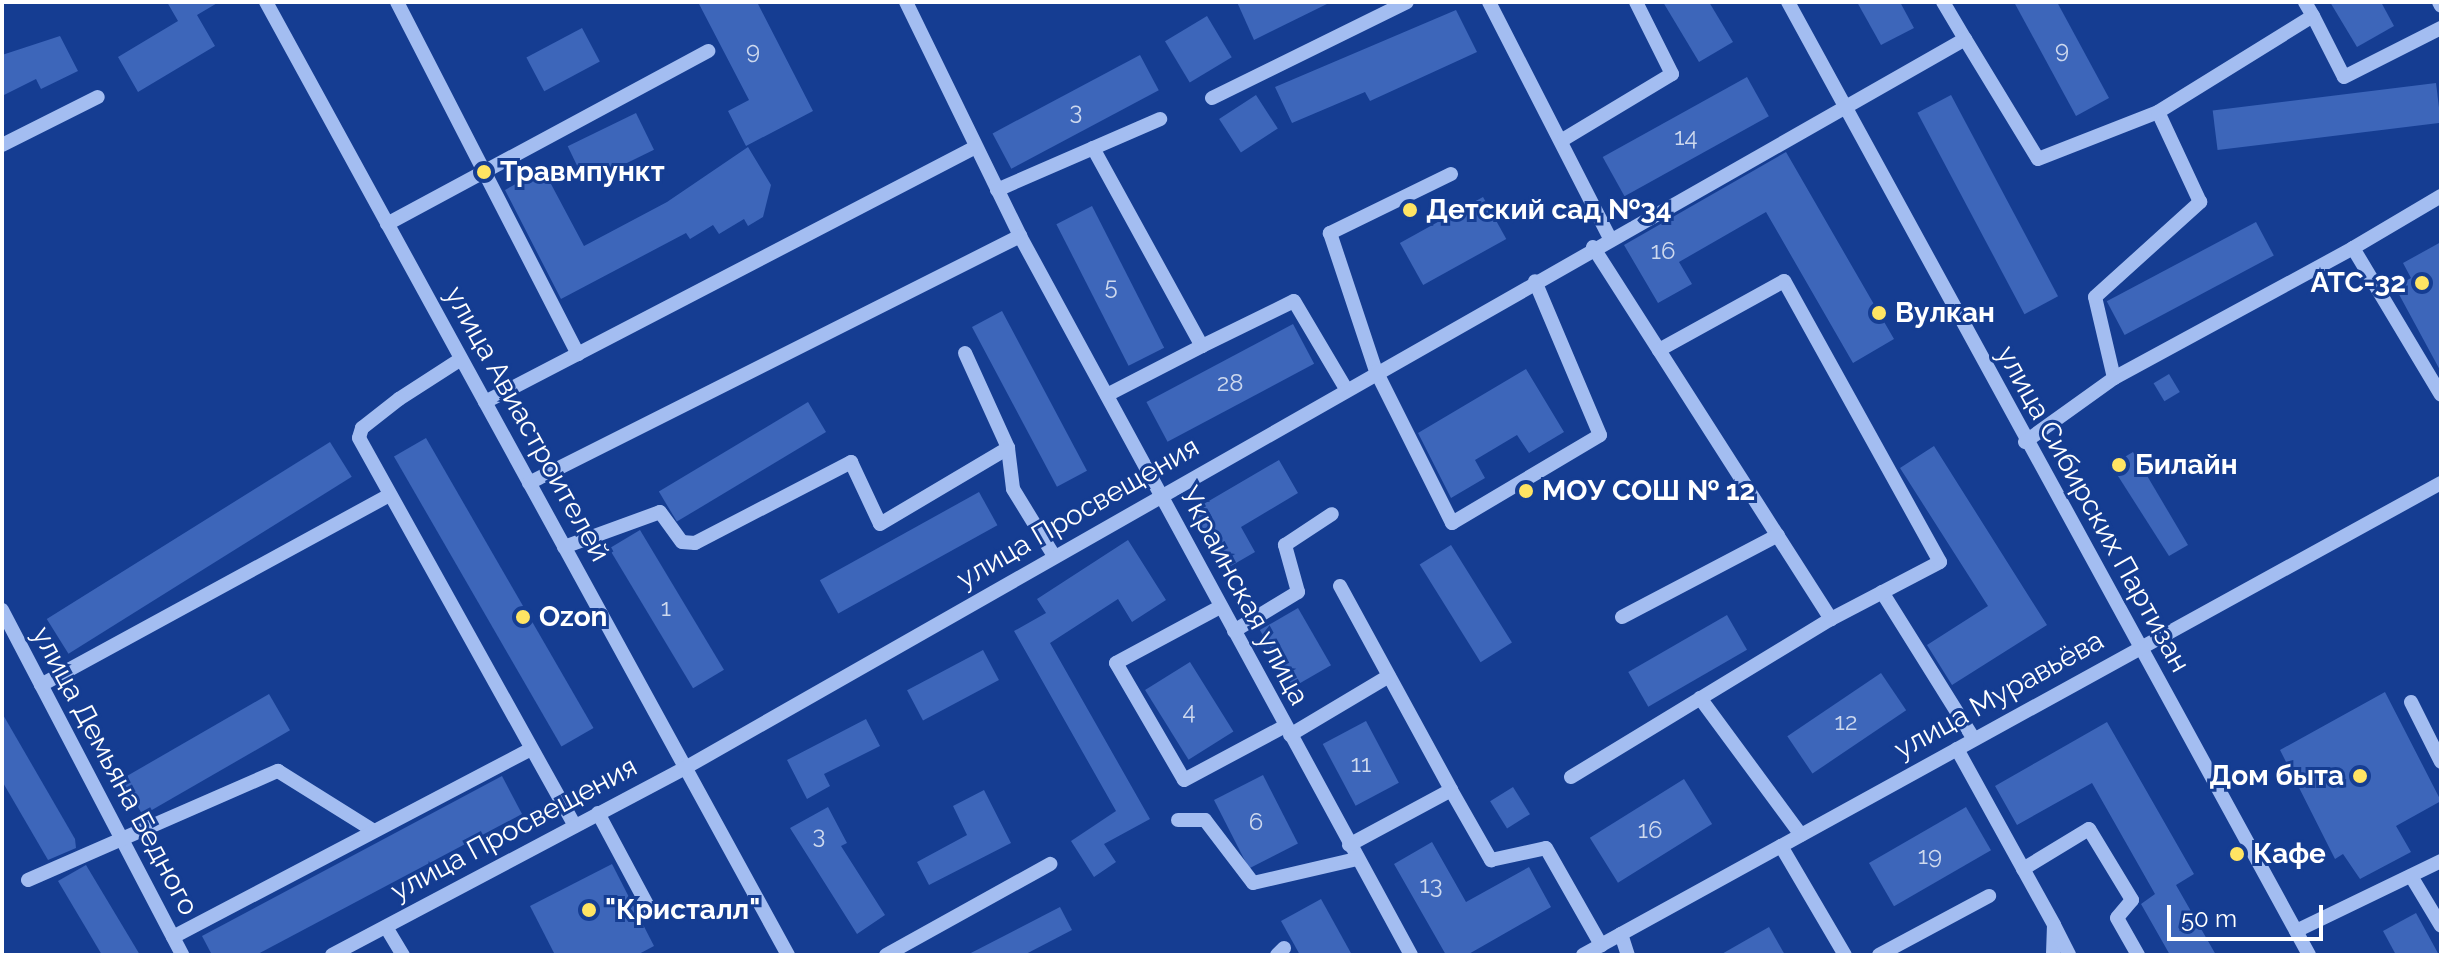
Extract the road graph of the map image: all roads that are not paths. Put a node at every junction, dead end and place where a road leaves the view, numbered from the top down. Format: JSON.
{"nodes":[{"id":1,"x":266,"y":2,"type":"edge"},
{"id":2,"x":397,"y":2,"type":"edge"},
{"id":3,"x":906,"y":2,"type":"edge"},
{"id":4,"x":1407,"y":2,"type":"edge"},
{"id":5,"x":1489,"y":2,"type":"edge"},
{"id":6,"x":1636,"y":2,"type":"edge"},
{"id":7,"x":1788,"y":2,"type":"edge"},
{"id":8,"x":1943,"y":2,"type":"edge"},
{"id":9,"x":2305,"y":2,"type":"edge"},
{"id":10,"x":2313,"y":16,"type":"junction"},
{"id":11,"x":2441,"y":28,"type":"edge"},
{"id":12,"x":1965,"y":39,"type":"junction"},
{"id":13,"x":708,"y":51,"type":"dead end"},
{"id":14,"x":98,"y":97,"type":"dead end"},
{"id":15,"x":1212,"y":98,"type":"dead end"},
{"id":16,"x":1848,"y":109,"type":"junction"},
{"id":17,"x":2158,"y":112,"type":"junction"},
{"id":18,"x":1160,"y":119,"type":"dead end"},
{"id":19,"x":1564,"y":139,"type":"junction"},
{"id":20,"x":2,"y":145,"type":"edge"},
{"id":21,"x":976,"y":147,"type":"junction"},
{"id":22,"x":1093,"y":148,"type":"junction"},
{"id":23,"x":484,"y":172,"type":"junction"},
{"id":24,"x":1451,"y":174,"type":"dead end"},
{"id":25,"x":997,"y":190,"type":"junction"},
{"id":26,"x":2441,"y":196,"type":"edge"},
{"id":27,"x":387,"y":224,"type":"junction"},
{"id":28,"x":1020,"y":236,"type":"junction"},
{"id":29,"x":1610,"y":238,"type":"junction"},
{"id":30,"x":1593,"y":247,"type":"junction"},
{"id":31,"x":2353,"y":248,"type":"junction"},
{"id":32,"x":1535,"y":281,"type":"junction"},
{"id":33,"x":1202,"y":346,"type":"junction"},
{"id":34,"x":1659,"y":350,"type":"junction"},
{"id":35,"x":965,"y":353,"type":"dead end"},
{"id":36,"x":578,"y":354,"type":"junction"},
{"id":37,"x":461,"y":359,"type":"junction"},
{"id":38,"x":1376,"y":371,"type":"junction"},
{"id":39,"x":2114,"y":378,"type":"junction"},
{"id":40,"x":1346,"y":389,"type":"junction"},
{"id":41,"x":1107,"y":395,"type":"junction"},
{"id":42,"x":2441,"y":395,"type":"edge"},
{"id":43,"x":485,"y":402,"type":"junction"},
{"id":44,"x":2025,"y":442,"type":"junction"},
{"id":45,"x":1008,"y":448,"type":"junction"},
{"id":46,"x":529,"y":483,"type":"junction"},
{"id":47,"x":2441,"y":483,"type":"edge"},
{"id":48,"x":1161,"y":495,"type":"junction"},
{"id":49,"x":387,"y":496,"type":"junction"},
{"id":50,"x":1332,"y":514,"type":"dead end"},
{"id":51,"x":1778,"y":535,"type":"junction"},
{"id":52,"x":564,"y":547,"type":"junction"},
{"id":53,"x":1054,"y":556,"type":"junction"},
{"id":54,"x":1340,"y":586,"type":"dead end"},
{"id":55,"x":1882,"y":592,"type":"junction"},
{"id":56,"x":1220,"y":607,"type":"junction"},
{"id":57,"x":2,"y":610,"type":"edge"},
{"id":58,"x":1622,"y":617,"type":"dead end"},
{"id":59,"x":1831,"y":619,"type":"junction"},
{"id":60,"x":1234,"y":631,"type":"junction"},
{"id":61,"x":2138,"y":647,"type":"junction"},
{"id":62,"x":1389,"y":676,"type":"junction"},
{"id":63,"x":41,"y":685,"type":"junction"},
{"id":64,"x":1700,"y":698,"type":"junction"},
{"id":65,"x":2411,"y":702,"type":"dead end"},
{"id":66,"x":1287,"y":731,"type":"junction"},
{"id":67,"x":1974,"y":739,"type":"junction"},
{"id":68,"x":531,"y":749,"type":"junction"},
{"id":69,"x":1957,"y":749,"type":"junction"},
{"id":70,"x":2441,"y":762,"type":"edge"},
{"id":71,"x":685,"y":768,"type":"junction"},
{"id":72,"x":1571,"y":777,"type":"dead end"},
{"id":73,"x":1451,"y":790,"type":"junction"},
{"id":74,"x":598,"y":813,"type":"junction"},
{"id":75,"x":1178,"y":820,"type":"dead end"},
{"id":76,"x":575,"y":826,"type":"junction"},
{"id":77,"x":374,"y":831,"type":"junction"},
{"id":78,"x":1801,"y":835,"type":"junction"},
{"id":79,"x":122,"y":840,"type":"junction"},
{"id":80,"x":1781,"y":846,"type":"junction"},
{"id":81,"x":1353,"y":852,"type":"junction"},
{"id":82,"x":2441,"y":861,"type":"edge"},
{"id":83,"x":1050,"y":864,"type":"dead end"},
{"id":84,"x":2023,"y":869,"type":"junction"},
{"id":85,"x":2411,"y":876,"type":"junction"},
{"id":86,"x":28,"y":880,"type":"dead end"},
{"id":87,"x":1989,"y":896,"type":"dead end"},
{"id":88,"x":650,"y":910,"type":"dead end"},
{"id":89,"x":2054,"y":925,"type":"junction"},
{"id":90,"x":2441,"y":926,"type":"edge"},
{"id":91,"x":386,"y":927,"type":"junction"},
{"id":92,"x":2296,"y":931,"type":"junction"},
{"id":93,"x":1621,"y":934,"type":"junction"},
{"id":94,"x":173,"y":937,"type":"junction"},
{"id":95,"x":1601,"y":945,"type":"junction"},
{"id":96,"x":182,"y":955,"type":"edge"},
{"id":97,"x":332,"y":955,"type":"edge"},
{"id":98,"x":403,"y":955,"type":"edge"},
{"id":99,"x":788,"y":955,"type":"edge"},
{"id":100,"x":886,"y":955,"type":"edge"},
{"id":101,"x":1411,"y":955,"type":"edge"},
{"id":102,"x":1583,"y":955,"type":"edge"},
{"id":103,"x":1628,"y":955,"type":"edge"},
{"id":104,"x":1845,"y":955,"type":"edge"},
{"id":105,"x":1879,"y":955,"type":"edge"},
{"id":106,"x":2053,"y":955,"type":"edge"},
{"id":107,"x":2069,"y":955,"type":"edge"},
{"id":108,"x":2138,"y":955,"type":"edge"},
{"id":109,"x":2309,"y":955,"type":"edge"}],
"edges":[{"from":1,"to":27,"type":"street","name":"улица Авиастроителей"},
{"from":2,"to":23,"type":"street"},
{"from":3,"to":21,"type":"street","name":"Украинская улица"},
{"from":4,"to":15,"type":"street"},
{"from":5,"to":19,"type":"street"},
{"from":6,"to":19,"type":"street"},
{"from":7,"to":16,"type":"street","name":"улица Сибирских Партизан"},
{"from":8,"to":12,"type":"street"},
{"from":9,"to":10,"type":"street"},
{"from":10,"to":11,"type":"street"},
{"from":10,"to":17,"type":"street"},
{"from":12,"to":16,"type":"street","name":"улица Просвещения"},
{"from":12,"to":17,"type":"street"},
{"from":13,"to":23,"type":"street"},
{"from":14,"to":20,"type":"street"},
{"from":16,"to":29,"type":"street","name":"улица Просвещения"},
{"from":16,"to":44,"type":"street","name":"улица Сибирских Партизан"},
{"from":17,"to":39,"type":"street"},
{"from":18,"to":22,"type":"street"},
{"from":19,"to":29,"type":"street"},
{"from":21,"to":25,"type":"street","name":"Украинская улица"},
{"from":21,"to":36,"type":"street"},
{"from":22,"to":25,"type":"street"},
{"from":22,"to":33,"type":"street"},
{"from":23,"to":27,"type":"street"},
{"from":23,"to":36,"type":"street"},
{"from":24,"to":38,"type":"street"},
{"from":25,"to":28,"type":"street","name":"Украинская улица"},
{"from":26,"to":31,"type":"street"},
{"from":27,"to":37,"type":"street","name":"улица Авиастроителей"},
{"from":28,"to":41,"type":"street","name":"Украинская улица"},
{"from":28,"to":46,"type":"street"},
{"from":29,"to":30,"type":"street","name":"улица Просвещения"},
{"from":30,"to":32,"type":"street","name":"улица Просвещения"},
{"from":30,"to":34,"type":"street"},
{"from":31,"to":39,"type":"street"},
{"from":31,"to":42,"type":"street"},
{"from":32,"to":38,"type":"street","name":"улица Просвещения"},
{"from":32,"to":38,"type":"street"},
{"from":33,"to":40,"type":"street"},
{"from":33,"to":41,"type":"street"},
{"from":34,"to":51,"type":"street"},
{"from":34,"to":55,"type":"street"},
{"from":35,"to":45,"type":"street"},
{"from":36,"to":43,"type":"street"},
{"from":37,"to":43,"type":"street","name":"улица Авиастроителей"},
{"from":37,"to":49,"type":"street"},
{"from":38,"to":40,"type":"street","name":"улица Просвещения"},
{"from":39,"to":44,"type":"street"},
{"from":40,"to":48,"type":"street","name":"улица Просвещения"},
{"from":41,"to":48,"type":"street","name":"Украинская улица"},
{"from":43,"to":46,"type":"street","name":"улица Авиастроителей"},
{"from":44,"to":61,"type":"street","name":"улица Сибирских Партизан"},
{"from":45,"to":52,"type":"street"},
{"from":45,"to":53,"type":"street"},
{"from":46,"to":52,"type":"street","name":"улица Авиастроителей"},
{"from":47,"to":61,"type":"street","name":"улица Муравьёва"},
{"from":48,"to":53,"type":"street","name":"улица Просвещения"},
{"from":48,"to":56,"type":"street","name":"Украинская улица"},
{"from":49,"to":63,"type":"street"},
{"from":49,"to":68,"type":"street"},
{"from":50,"to":60,"type":"street"},
{"from":51,"to":58,"type":"street"},
{"from":51,"to":59,"type":"street"},
{"from":52,"to":71,"type":"street","name":"улица Авиастроителей"},
{"from":53,"to":71,"type":"street","name":"улица Просвещения"},
{"from":54,"to":62,"type":"street"},
{"from":55,"to":59,"type":"street"},
{"from":55,"to":67,"type":"street"},
{"from":56,"to":60,"type":"street","name":"Украинская улица"},
{"from":56,"to":66,"type":"street"},
{"from":57,"to":63,"type":"street","name":"улица Демьяна Бедного"},
{"from":59,"to":64,"type":"street"},
{"from":60,"to":66,"type":"street","name":"Украинская улица"},
{"from":61,"to":67,"type":"street","name":"улица Муравьёва"},
{"from":61,"to":92,"type":"street","name":"улица Сибирских Партизан"},
{"from":62,"to":66,"type":"street"},
{"from":62,"to":73,"type":"street"},
{"from":63,"to":79,"type":"street","name":"улица Демьяна Бедного"},
{"from":64,"to":72,"type":"street"},
{"from":64,"to":78,"type":"street"},
{"from":65,"to":70,"type":"street"},
{"from":66,"to":81,"type":"street","name":"Украинская улица"},
{"from":67,"to":69,"type":"street","name":"улица Муравьёва"},
{"from":68,"to":76,"type":"street"},
{"from":68,"to":77,"type":"street"},
{"from":69,"to":78,"type":"street","name":"улица Муравьёва"},
{"from":69,"to":84,"type":"street"},
{"from":71,"to":74,"type":"street","name":"улица Просвещения"},
{"from":71,"to":99,"type":"street","name":"улица Авиастроителей"},
{"from":73,"to":81,"type":"street"},
{"from":73,"to":95,"type":"street"},
{"from":74,"to":76,"type":"street","name":"улица Просвещения"},
{"from":74,"to":88,"type":"street"},
{"from":75,"to":81,"type":"street"},
{"from":76,"to":91,"type":"street","name":"улица Просвещения"},
{"from":77,"to":79,"type":"street"},
{"from":77,"to":94,"type":"street"},
{"from":78,"to":80,"type":"street","name":"улица Муравьёва"},
{"from":79,"to":86,"type":"street"},
{"from":79,"to":94,"type":"street","name":"улица Демьяна Бедного"},
{"from":80,"to":93,"type":"street","name":"улица Муравьёва"},
{"from":80,"to":104,"type":"street"},
{"from":81,"to":101,"type":"street","name":"Украинская улица"},
{"from":82,"to":85,"type":"street"},
{"from":83,"to":100,"type":"street"},
{"from":84,"to":89,"type":"street"},
{"from":84,"to":108,"type":"street"},
{"from":85,"to":90,"type":"street"},
{"from":85,"to":92,"type":"street"},
{"from":87,"to":105,"type":"street"},
{"from":89,"to":106,"type":"street"},
{"from":89,"to":107,"type":"street"},
{"from":91,"to":97,"type":"street","name":"улица Просвещения"},
{"from":91,"to":98,"type":"street"},
{"from":92,"to":109,"type":"street","name":"улица Сибирских Партизан"},
{"from":93,"to":95,"type":"street","name":"улица Муравьёва"},
{"from":93,"to":103,"type":"street"},
{"from":94,"to":96,"type":"street","name":"улица Демьяна Бедного"},
{"from":95,"to":102,"type":"street","name":"улица Муравьёва"}]}
